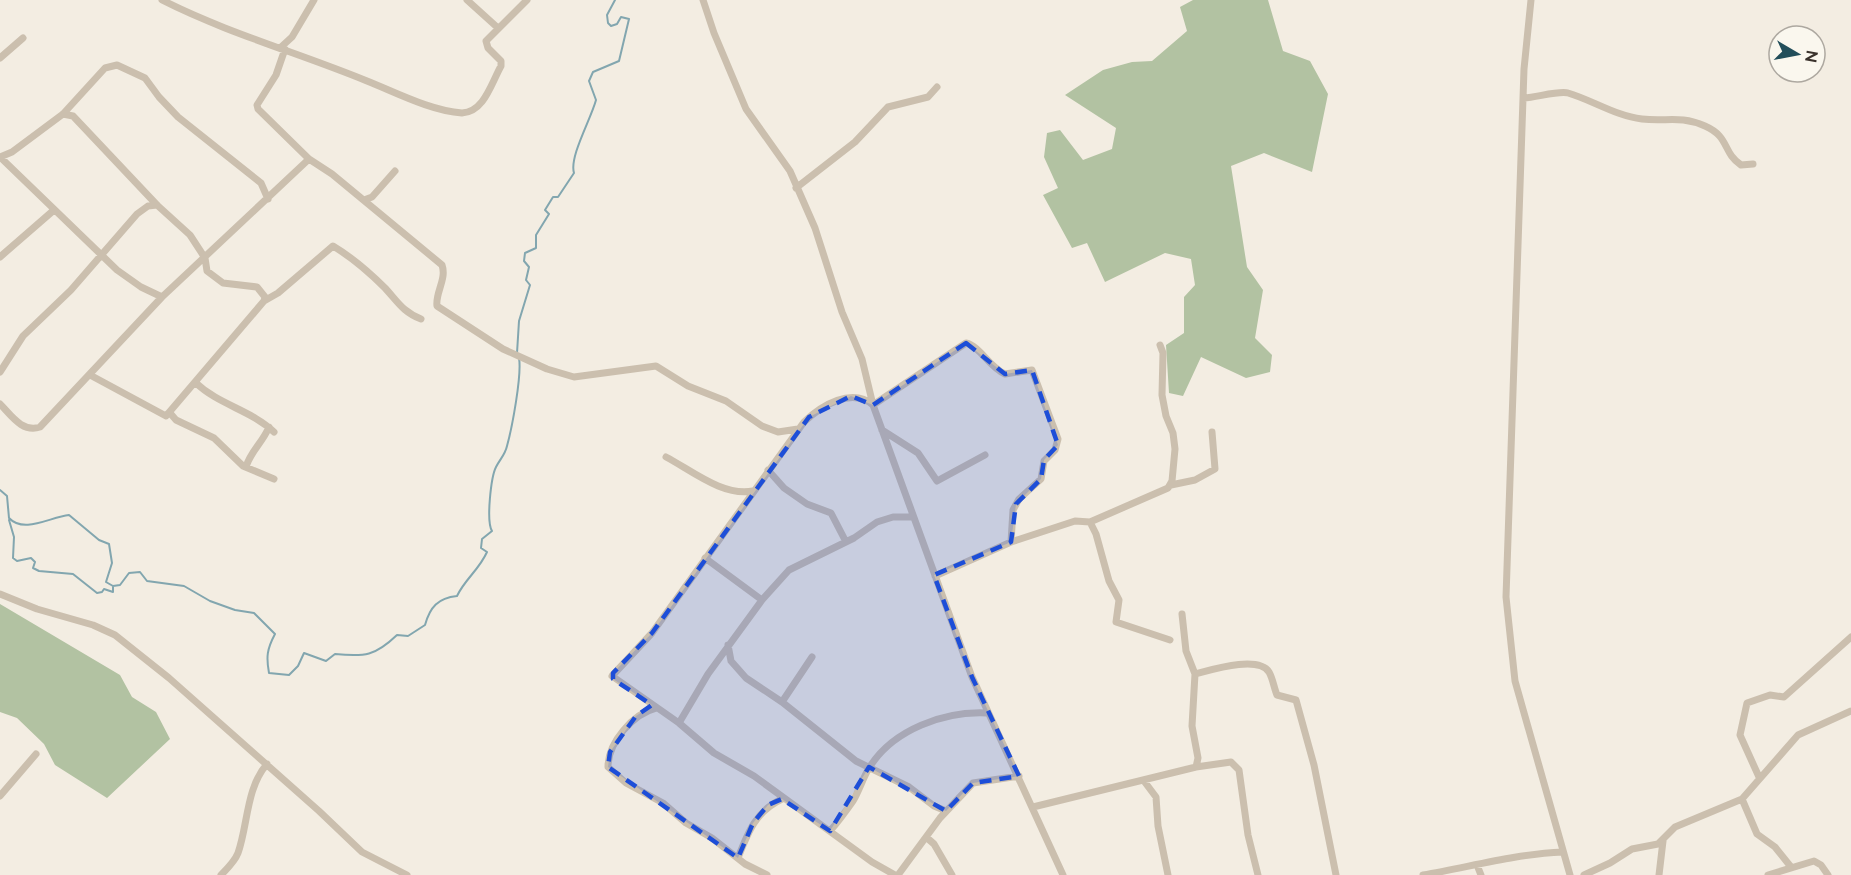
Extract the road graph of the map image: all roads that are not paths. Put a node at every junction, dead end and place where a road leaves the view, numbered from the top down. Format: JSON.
{"nodes":[{"id":1,"x":162,"y":0,"type":"edge"},
{"id":2,"x":315,"y":0,"type":"edge"},
{"id":3,"x":467,"y":0,"type":"edge"},
{"id":4,"x":527,"y":0,"type":"edge"},
{"id":5,"x":703,"y":0,"type":"edge"},
{"id":6,"x":1531,"y":0,"type":"edge"},
{"id":7,"x":498,"y":28,"type":"junction"},
{"id":8,"x":23,"y":38,"type":"dead end"},
{"id":9,"x":282,"y":48,"type":"junction"},
{"id":10,"x":0,"y":58,"type":"edge"},
{"id":11,"x":937,"y":87,"type":"dead end"},
{"id":12,"x":1523,"y":98,"type":"junction"},
{"id":13,"x":63,"y":114,"type":"junction"},
{"id":14,"x":0,"y":157,"type":"edge"},
{"id":15,"x":309,"y":159,"type":"junction"},
{"id":16,"x":1753,"y":164,"type":"dead end"},
{"id":17,"x":395,"y":171,"type":"dead end"},
{"id":18,"x":796,"y":188,"type":"junction"},
{"id":19,"x":268,"y":199,"type":"junction"},
{"id":20,"x":364,"y":200,"type":"junction"},
{"id":21,"x":157,"y":205,"type":"junction"},
{"id":22,"x":54,"y":210,"type":"junction"},
{"id":23,"x":102,"y":254,"type":"junction"},
{"id":24,"x":0,"y":258,"type":"edge"},
{"id":25,"x":205,"y":258,"type":"junction"},
{"id":26,"x":162,"y":297,"type":"junction"},
{"id":27,"x":264,"y":301,"type":"junction"},
{"id":28,"x":421,"y":319,"type":"dead end"},
{"id":29,"x":1160,"y":345,"type":"dead end"},
{"id":30,"x":0,"y":372,"type":"edge"},
{"id":31,"x":90,"y":375,"type":"junction"},
{"id":32,"x":196,"y":383,"type":"junction"},
{"id":33,"x":0,"y":404,"type":"edge"},
{"id":34,"x":873,"y":405,"type":"junction"},
{"id":35,"x":170,"y":413,"type":"junction"},
{"id":36,"x":798,"y":429,"type":"junction"},
{"id":37,"x":882,"y":430,"type":"junction"},
{"id":38,"x":1212,"y":432,"type":"dead end"},
{"id":39,"x":985,"y":455,"type":"dead end"},
{"id":40,"x":666,"y":457,"type":"dead end"},
{"id":41,"x":246,"y":467,"type":"junction"},
{"id":42,"x":768,"y":470,"type":"junction"},
{"id":43,"x":274,"y":479,"type":"dead end"},
{"id":44,"x":1171,"y":485,"type":"junction"},
{"id":45,"x":754,"y":491,"type":"junction"},
{"id":46,"x":912,"y":517,"type":"junction"},
{"id":47,"x":1090,"y":522,"type":"junction"},
{"id":48,"x":845,"y":540,"type":"junction"},
{"id":49,"x":1011,"y":542,"type":"junction"},
{"id":50,"x":705,"y":558,"type":"junction"},
{"id":51,"x":934,"y":576,"type":"junction"},
{"id":52,"x":0,"y":594,"type":"edge"},
{"id":53,"x":762,"y":600,"type":"junction"},
{"id":54,"x":1182,"y":614,"type":"dead end"},
{"id":55,"x":1851,"y":637,"type":"edge"},
{"id":56,"x":1170,"y":640,"type":"dead end"},
{"id":57,"x":728,"y":645,"type":"junction"},
{"id":58,"x":812,"y":657,"type":"dead end"},
{"id":59,"x":1194,"y":674,"type":"junction"},
{"id":60,"x":782,"y":702,"type":"junction"},
{"id":61,"x":656,"y":708,"type":"junction"},
{"id":62,"x":1851,"y":711,"type":"edge"},
{"id":63,"x":987,"y":713,"type":"junction"},
{"id":64,"x":679,"y":723,"type":"junction"},
{"id":65,"x":36,"y":754,"type":"dead end"},
{"id":66,"x":267,"y":764,"type":"junction"},
{"id":67,"x":869,"y":767,"type":"junction"},
{"id":68,"x":1196,"y":767,"type":"junction"},
{"id":69,"x":1019,"y":776,"type":"junction"},
{"id":70,"x":1759,"y":777,"type":"junction"},
{"id":71,"x":1144,"y":781,"type":"junction"},
{"id":72,"x":0,"y":796,"type":"edge"},
{"id":73,"x":782,"y":798,"type":"junction"},
{"id":74,"x":1742,"y":799,"type":"junction"},
{"id":75,"x":1033,"y":807,"type":"junction"},
{"id":76,"x":946,"y":811,"type":"junction"},
{"id":77,"x":830,"y":831,"type":"junction"},
{"id":78,"x":926,"y":837,"type":"junction"},
{"id":79,"x":1663,"y":841,"type":"junction"},
{"id":80,"x":1563,"y":852,"type":"junction"},
{"id":81,"x":738,"y":858,"type":"junction"},
{"id":82,"x":1477,"y":865,"type":"junction"},
{"id":83,"x":1791,"y":867,"type":"junction"},
{"id":84,"x":221,"y":875,"type":"edge"},
{"id":85,"x":407,"y":875,"type":"edge"},
{"id":86,"x":767,"y":875,"type":"edge"},
{"id":87,"x":897,"y":875,"type":"edge"},
{"id":88,"x":952,"y":875,"type":"edge"},
{"id":89,"x":1063,"y":875,"type":"edge"},
{"id":90,"x":1168,"y":875,"type":"edge"},
{"id":91,"x":1258,"y":875,"type":"edge"},
{"id":92,"x":1336,"y":875,"type":"edge"},
{"id":93,"x":1423,"y":875,"type":"edge"},
{"id":94,"x":1480,"y":875,"type":"edge"},
{"id":95,"x":1570,"y":875,"type":"edge"},
{"id":96,"x":1584,"y":875,"type":"edge"},
{"id":97,"x":1659,"y":875,"type":"edge"},
{"id":98,"x":1768,"y":875,"type":"edge"},
{"id":99,"x":1828,"y":875,"type":"edge"}],
"edges":[{"from":1,"to":9,"type":"street"},
{"from":2,"to":9,"type":"street"},
{"from":3,"to":7,"type":"street"},
{"from":4,"to":7,"type":"street"},
{"from":5,"to":18,"type":"street"},
{"from":6,"to":12,"type":"street"},
{"from":7,"to":9,"type":"street"},
{"from":8,"to":10,"type":"street"},
{"from":9,"to":15,"type":"street"},
{"from":11,"to":18,"type":"street"},
{"from":12,"to":16,"type":"street"},
{"from":12,"to":80,"type":"street"},
{"from":13,"to":14,"type":"street"},
{"from":13,"to":19,"type":"street"},
{"from":13,"to":21,"type":"street"},
{"from":14,"to":22,"type":"street"},
{"from":15,"to":19,"type":"street"},
{"from":15,"to":20,"type":"street"},
{"from":17,"to":20,"type":"street"},
{"from":18,"to":34,"type":"street"},
{"from":19,"to":25,"type":"street"},
{"from":20,"to":36,"type":"street"},
{"from":21,"to":23,"type":"street"},
{"from":21,"to":25,"type":"street"},
{"from":22,"to":23,"type":"street"},
{"from":22,"to":24,"type":"street"},
{"from":23,"to":26,"type":"street"},
{"from":23,"to":30,"type":"street"},
{"from":25,"to":26,"type":"street"},
{"from":25,"to":27,"type":"street"},
{"from":26,"to":31,"type":"street"},
{"from":27,"to":28,"type":"street"},
{"from":27,"to":32,"type":"street"},
{"from":29,"to":44,"type":"street"},
{"from":31,"to":33,"type":"street"},
{"from":31,"to":35,"type":"street"},
{"from":32,"to":35,"type":"street"},
{"from":32,"to":41,"type":"street"},
{"from":34,"to":36,"type":"street"},
{"from":34,"to":37,"type":"street"},
{"from":34,"to":49,"type":"street"},
{"from":35,"to":41,"type":"street"},
{"from":36,"to":42,"type":"street"},
{"from":37,"to":39,"type":"street"},
{"from":37,"to":46,"type":"street"},
{"from":38,"to":44,"type":"street"},
{"from":40,"to":45,"type":"street"},
{"from":41,"to":43,"type":"street"},
{"from":42,"to":45,"type":"street"},
{"from":42,"to":48,"type":"street"},
{"from":44,"to":47,"type":"street"},
{"from":45,"to":50,"type":"street"},
{"from":46,"to":48,"type":"street"},
{"from":46,"to":51,"type":"street"},
{"from":47,"to":49,"type":"street"},
{"from":47,"to":56,"type":"street"},
{"from":48,"to":53,"type":"street"},
{"from":49,"to":51,"type":"street"},
{"from":50,"to":53,"type":"street"},
{"from":50,"to":61,"type":"street"},
{"from":51,"to":63,"type":"street"},
{"from":52,"to":66,"type":"street"},
{"from":53,"to":57,"type":"street"},
{"from":54,"to":59,"type":"street"},
{"from":55,"to":70,"type":"street"},
{"from":57,"to":60,"type":"street"},
{"from":57,"to":64,"type":"street"},
{"from":58,"to":60,"type":"street"},
{"from":59,"to":68,"type":"street"},
{"from":59,"to":92,"type":"street"},
{"from":60,"to":67,"type":"street"},
{"from":61,"to":64,"type":"street"},
{"from":61,"to":81,"type":"street"},
{"from":62,"to":70,"type":"street"},
{"from":63,"to":67,"type":"street"},
{"from":63,"to":69,"type":"street"},
{"from":64,"to":73,"type":"street"},
{"from":65,"to":72,"type":"street"},
{"from":66,"to":84,"type":"street"},
{"from":66,"to":85,"type":"street"},
{"from":67,"to":76,"type":"street"},
{"from":67,"to":77,"type":"street"},
{"from":68,"to":71,"type":"street"},
{"from":68,"to":91,"type":"street"},
{"from":69,"to":75,"type":"street"},
{"from":69,"to":76,"type":"street"},
{"from":70,"to":74,"type":"street"},
{"from":71,"to":75,"type":"street"},
{"from":71,"to":90,"type":"street"},
{"from":73,"to":77,"type":"street"},
{"from":73,"to":81,"type":"street"},
{"from":74,"to":79,"type":"street"},
{"from":74,"to":83,"type":"street"},
{"from":75,"to":89,"type":"street"},
{"from":76,"to":78,"type":"street"},
{"from":77,"to":87,"type":"street"},
{"from":78,"to":87,"type":"street"},
{"from":78,"to":88,"type":"street"},
{"from":79,"to":96,"type":"street"},
{"from":79,"to":97,"type":"street"},
{"from":80,"to":82,"type":"street"},
{"from":80,"to":95,"type":"street"},
{"from":81,"to":86,"type":"street"},
{"from":82,"to":93,"type":"street"},
{"from":82,"to":94,"type":"street"},
{"from":83,"to":98,"type":"street"},
{"from":83,"to":99,"type":"street"}]}
